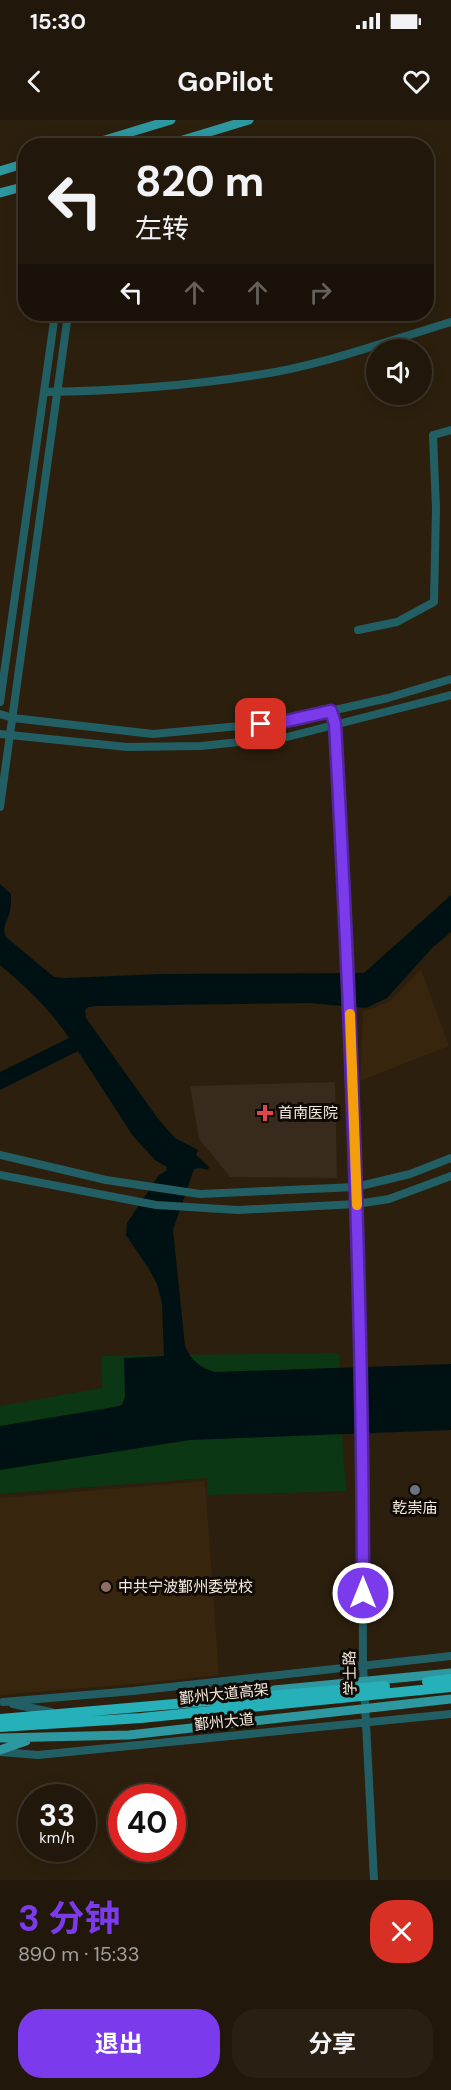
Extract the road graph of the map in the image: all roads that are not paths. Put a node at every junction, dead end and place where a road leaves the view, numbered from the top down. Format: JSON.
{"nodes":[{"id":1,"x":171,"y":120,"type":"edge"},
{"id":2,"x":249,"y":120,"type":"edge"},
{"id":3,"x":111,"y":138,"type":"edge"},
{"id":4,"x":189,"y":138,"type":"edge"},
{"id":5,"x":18,"y":165,"type":"edge"},
{"id":6,"x":0,"y":171,"type":"edge"},
{"id":7,"x":18,"y":188,"type":"edge"},
{"id":8,"x":0,"y":193,"type":"edge"},
{"id":9,"x":54,"y":321,"type":"edge"},
{"id":10,"x":68,"y":321,"type":"edge"},
{"id":11,"x":451,"y":322,"type":"edge"},
{"id":12,"x":44,"y":392,"type":"junction"},
{"id":13,"x":58,"y":392,"type":"junction"},
{"id":14,"x":451,"y":430,"type":"edge"},
{"id":15,"x":358,"y":630,"type":"dead end"},
{"id":16,"x":451,"y":679,"type":"edge"},
{"id":17,"x":451,"y":695,"type":"edge"},
{"id":18,"x":0,"y":702,"type":"edge"},
{"id":19,"x":331,"y":711,"type":"junction"},
{"id":20,"x":0,"y":714,"type":"edge"},
{"id":21,"x":14,"y":718,"type":"junction"},
{"id":22,"x":335,"y":724,"type":"junction"},
{"id":23,"x":0,"y":734,"type":"edge"},
{"id":24,"x":11,"y":735,"type":"junction"},
{"id":25,"x":0,"y":807,"type":"edge"},
{"id":26,"x":0,"y":1155,"type":"edge"},
{"id":27,"x":451,"y":1158,"type":"edge"},
{"id":28,"x":0,"y":1175,"type":"edge"},
{"id":29,"x":451,"y":1176,"type":"edge"},
{"id":30,"x":356,"y":1187,"type":"junction"},
{"id":31,"x":357,"y":1204,"type":"junction"},
{"id":32,"x":451,"y":1656,"type":"edge"},
{"id":33,"x":363,"y":1664,"type":"junction"},
{"id":34,"x":451,"y":1673,"type":"edge"},
{"id":35,"x":451,"y":1679,"type":"edge"},
{"id":36,"x":364,"y":1682,"type":"junction"},
{"id":37,"x":451,"y":1687,"type":"edge"},
{"id":38,"x":451,"y":1700,"type":"edge"},
{"id":39,"x":2,"y":1701,"type":"edge"},
{"id":40,"x":364,"y":1708,"type":"junction"},
{"id":41,"x":52,"y":1712,"type":"junction"},
{"id":42,"x":451,"y":1714,"type":"edge"},
{"id":43,"x":0,"y":1718,"type":"edge"},
{"id":44,"x":366,"y":1722,"type":"junction"},
{"id":45,"x":0,"y":1727,"type":"edge"},
{"id":46,"x":0,"y":1738,"type":"edge"},
{"id":47,"x":32,"y":1738,"type":"junction"},
{"id":48,"x":0,"y":1751,"type":"edge"},
{"id":49,"x":374,"y":1880,"type":"edge"}],
"edges":[{"from":1,"to":3,"type":"main road"},
{"from":2,"to":4,"type":"main road"},
{"from":5,"to":6,"type":"main road"},
{"from":7,"to":8,"type":"main road"},
{"from":9,"to":12,"type":"street"},
{"from":10,"to":13,"type":"street"},
{"from":11,"to":13,"type":"street"},
{"from":12,"to":13,"type":"street"},
{"from":12,"to":18,"type":"street"},
{"from":13,"to":21,"type":"street"},
{"from":14,"to":15,"type":"street"},
{"from":16,"to":19,"type":"street"},
{"from":17,"to":22,"type":"street"},
{"from":19,"to":21,"type":"street"},
{"from":19,"to":22,"type":"street","name":"学士路"},
{"from":20,"to":21,"type":"street"},
{"from":21,"to":24,"type":"street"},
{"from":22,"to":24,"type":"street"},
{"from":22,"to":30,"type":"street","name":"学士路"},
{"from":23,"to":24,"type":"street"},
{"from":24,"to":25,"type":"street"},
{"from":26,"to":30,"type":"street"},
{"from":27,"to":30,"type":"street"},
{"from":28,"to":31,"type":"street"},
{"from":29,"to":31,"type":"street"},
{"from":30,"to":31,"type":"street","name":"学士路"},
{"from":31,"to":33,"type":"street","name":"学士路"},
{"from":32,"to":33,"type":"street"},
{"from":33,"to":36,"type":"street","name":"学士路"},
{"from":33,"to":39,"type":"street"},
{"from":34,"to":36,"type":"main road","name":"鄞州大道"},
{"from":35,"to":43,"type":"highway","name":"鄞州大道高架","bridge":true},
{"from":36,"to":40,"type":"street","name":"学士路"},
{"from":36,"to":41,"type":"main road","name":"鄞州大道"},
{"from":37,"to":45,"type":"highway","name":"鄞州大道高架","bridge":true},
{"from":38,"to":40,"type":"main road","name":"鄞州大道"},
{"from":39,"to":41,"type":"street"},
{"from":40,"to":44,"type":"street","name":"学士路"},
{"from":40,"to":47,"type":"main road","name":"鄞州大道"},
{"from":41,"to":43,"type":"main road","name":"鄞州大道"},
{"from":42,"to":44,"type":"street","name":"鄞州大道"},
{"from":44,"to":48,"type":"street","name":"鄞州大道"},
{"from":44,"to":49,"type":"street","name":"学士路"},
{"from":46,"to":47,"type":"main road","name":"鄞州大道"},
{"from":47,"to":48,"type":"main road"}]}
